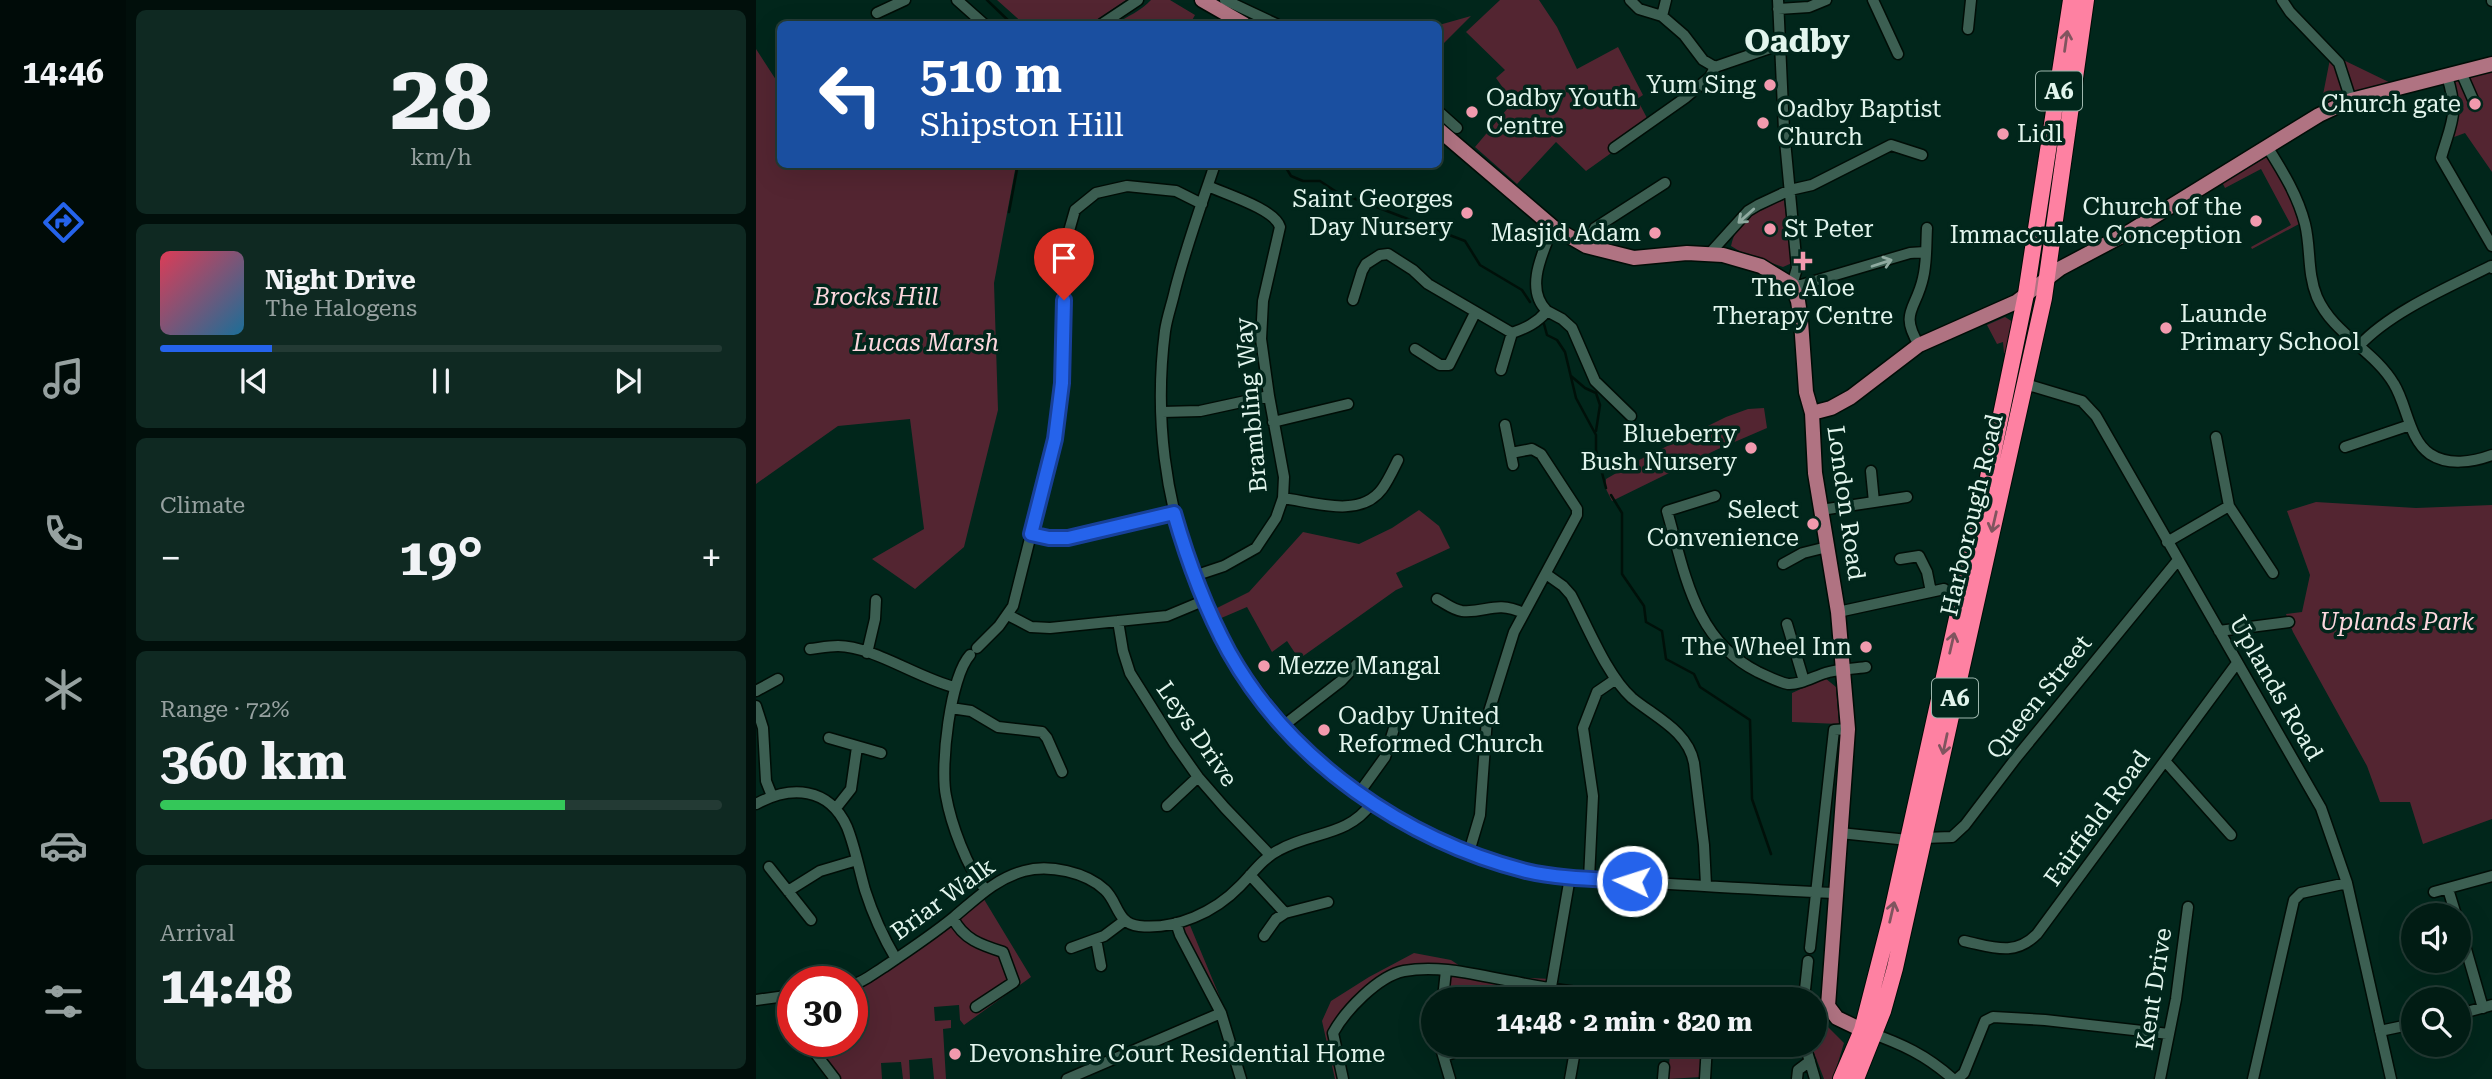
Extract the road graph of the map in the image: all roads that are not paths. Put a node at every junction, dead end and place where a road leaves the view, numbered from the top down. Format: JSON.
{"nodes":[{"id":1,"x":905,"y":0,"type":"edge"},
{"id":2,"x":957,"y":0,"type":"edge"},
{"id":3,"x":1138,"y":0,"type":"edge"},
{"id":4,"x":1202,"y":0,"type":"edge"},
{"id":5,"x":1225,"y":0,"type":"edge"},
{"id":6,"x":1630,"y":0,"type":"edge"},
{"id":7,"x":1666,"y":0,"type":"edge"},
{"id":8,"x":1826,"y":0,"type":"edge"},
{"id":9,"x":1887,"y":0,"type":"edge"},
{"id":10,"x":1970,"y":0,"type":"edge"},
{"id":11,"x":2071,"y":0,"type":"edge"},
{"id":12,"x":2086,"y":0,"type":"edge"},
{"id":13,"x":2282,"y":0,"type":"edge"},
{"id":14,"x":1874,"y":3,"type":"edge"},
{"id":15,"x":1778,"y":5,"type":"edge"},
{"id":16,"x":877,"y":13,"type":"dead end"},
{"id":17,"x":1662,"y":16,"type":"junction"},
{"id":18,"x":981,"y":21,"type":"edge"},
{"id":19,"x":1106,"y":21,"type":"edge"},
{"id":20,"x":1239,"y":21,"type":"edge"},
{"id":21,"x":1270,"y":21,"type":"edge"},
{"id":22,"x":1968,"y":29,"type":"dead end"},
{"id":23,"x":1779,"y":45,"type":"junction"},
{"id":24,"x":1898,"y":54,"type":"dead end"},
{"id":25,"x":2492,"y":64,"type":"edge"},
{"id":26,"x":1716,"y":67,"type":"junction"},
{"id":27,"x":2454,"y":74,"type":"junction"},
{"id":28,"x":2351,"y":100,"type":"junction"},
{"id":29,"x":2072,"y":104,"type":"junction"},
{"id":30,"x":2475,"y":104,"type":"dead end"},
{"id":31,"x":1442,"y":115,"type":"edge"},
{"id":32,"x":1457,"y":128,"type":"dead end"},
{"id":33,"x":1442,"y":132,"type":"edge"},
{"id":34,"x":1614,"y":148,"type":"dead end"},
{"id":35,"x":2268,"y":148,"type":"junction"},
{"id":36,"x":1922,"y":155,"type":"dead end"},
{"id":37,"x":1214,"y":168,"type":"edge"},
{"id":38,"x":1665,"y":183,"type":"dead end"},
{"id":39,"x":1208,"y":186,"type":"junction"},
{"id":40,"x":1790,"y":190,"type":"junction"},
{"id":41,"x":2038,"y":191,"type":"junction"},
{"id":42,"x":1202,"y":204,"type":"junction"},
{"id":43,"x":1553,"y":227,"type":"junction"},
{"id":44,"x":1927,"y":229,"type":"dead end"},
{"id":45,"x":1586,"y":246,"type":"junction"},
{"id":46,"x":2492,"y":246,"type":"edge"},
{"id":47,"x":1926,"y":252,"type":"junction"},
{"id":48,"x":1710,"y":253,"type":"junction"},
{"id":49,"x":2492,"y":268,"type":"edge"},
{"id":50,"x":1792,"y":285,"type":"junction"},
{"id":51,"x":2037,"y":286,"type":"junction"},
{"id":52,"x":1353,"y":300,"type":"dead end"},
{"id":53,"x":1547,"y":311,"type":"junction"},
{"id":54,"x":1475,"y":313,"type":"junction"},
{"id":55,"x":1512,"y":333,"type":"junction"},
{"id":56,"x":1919,"y":345,"type":"junction"},
{"id":57,"x":2359,"y":346,"type":"junction"},
{"id":58,"x":1415,"y":349,"type":"dead end"},
{"id":59,"x":1501,"y":370,"type":"dead end"},
{"id":60,"x":2016,"y":379,"type":"junction"},
{"id":61,"x":1269,"y":396,"type":"junction"},
{"id":62,"x":1348,"y":404,"type":"dead end"},
{"id":63,"x":1162,"y":412,"type":"junction"},
{"id":64,"x":1812,"y":413,"type":"junction"},
{"id":65,"x":1631,"y":416,"type":"dead end"},
{"id":66,"x":1273,"y":422,"type":"junction"},
{"id":67,"x":1505,"y":425,"type":"dead end"},
{"id":68,"x":2410,"y":425,"type":"junction"},
{"id":69,"x":2216,"y":437,"type":"dead end"},
{"id":70,"x":2345,"y":446,"type":"dead end"},
{"id":71,"x":2492,"y":455,"type":"edge"},
{"id":72,"x":1398,"y":460,"type":"dead end"},
{"id":73,"x":1871,"y":471,"type":"dead end"},
{"id":74,"x":1986,"y":487,"type":"junction"},
{"id":75,"x":1715,"y":496,"type":"dead end"},
{"id":76,"x":1907,"y":497,"type":"dead end"},
{"id":77,"x":1283,"y":498,"type":"junction"},
{"id":78,"x":1874,"y":502,"type":"junction"},
{"id":79,"x":2229,"y":506,"type":"junction"},
{"id":80,"x":1821,"y":510,"type":"junction"},
{"id":81,"x":1174,"y":513,"type":"junction"},
{"id":82,"x":1031,"y":534,"type":"junction"},
{"id":83,"x":2167,"y":542,"type":"junction"},
{"id":84,"x":1827,"y":547,"type":"junction"},
{"id":85,"x":1900,"y":559,"type":"dead end"},
{"id":86,"x":2178,"y":560,"type":"junction"},
{"id":87,"x":1783,"y":564,"type":"dead end"},
{"id":88,"x":2273,"y":573,"type":"dead end"},
{"id":89,"x":1546,"y":574,"type":"junction"},
{"id":90,"x":1194,"y":576,"type":"junction"},
{"id":91,"x":1944,"y":589,"type":"dead end"},
{"id":92,"x":1931,"y":592,"type":"junction"},
{"id":93,"x":1437,"y":598,"type":"dead end"},
{"id":94,"x":876,"y":600,"type":"dead end"},
{"id":95,"x":1203,"y":601,"type":"junction"},
{"id":96,"x":1524,"y":612,"type":"junction"},
{"id":97,"x":1838,"y":612,"type":"junction"},
{"id":98,"x":1008,"y":615,"type":"junction"},
{"id":99,"x":1118,"y":621,"type":"junction"},
{"id":100,"x":2289,"y":622,"type":"dead end"},
{"id":101,"x":1787,"y":624,"type":"dead end"},
{"id":102,"x":2219,"y":631,"type":"junction"},
{"id":103,"x":810,"y":649,"type":"dead end"},
{"id":104,"x":867,"y":653,"type":"junction"},
{"id":105,"x":1359,"y":663,"type":"dead end"},
{"id":106,"x":2237,"y":663,"type":"junction"},
{"id":107,"x":1866,"y":667,"type":"dead end"},
{"id":108,"x":1844,"y":670,"type":"junction"},
{"id":109,"x":778,"y":679,"type":"dead end"},
{"id":110,"x":1616,"y":679,"type":"junction"},
{"id":111,"x":1804,"y":681,"type":"junction"},
{"id":112,"x":954,"y":687,"type":"junction"},
{"id":113,"x":756,"y":691,"type":"edge"},
{"id":114,"x":756,"y":706,"type":"edge"},
{"id":115,"x":951,"y":708,"type":"junction"},
{"id":116,"x":1396,"y":722,"type":"dead end"},
{"id":117,"x":1283,"y":726,"type":"junction"},
{"id":118,"x":1847,"y":729,"type":"junction"},
{"id":119,"x":829,"y":738,"type":"dead end"},
{"id":120,"x":857,"y":747,"type":"junction"},
{"id":121,"x":881,"y":753,"type":"dead end"},
{"id":122,"x":2165,"y":761,"type":"junction"},
{"id":123,"x":1062,"y":772,"type":"dead end"},
{"id":124,"x":1198,"y":777,"type":"junction"},
{"id":125,"x":1359,"y":793,"type":"junction"},
{"id":126,"x":772,"y":796,"type":"junction"},
{"id":127,"x":1372,"y":803,"type":"junction"},
{"id":128,"x":756,"y":804,"type":"edge"},
{"id":129,"x":1167,"y":806,"type":"dead end"},
{"id":130,"x":836,"y":808,"type":"junction"},
{"id":131,"x":1840,"y":833,"type":"junction"},
{"id":132,"x":2231,"y":835,"type":"dead end"},
{"id":133,"x":1916,"y":839,"type":"junction"},
{"id":134,"x":1469,"y":852,"type":"junction"},
{"id":135,"x":1270,"y":855,"type":"junction"},
{"id":136,"x":857,"y":860,"type":"junction"},
{"id":137,"x":769,"y":867,"type":"dead end"},
{"id":138,"x":1250,"y":875,"type":"junction"},
{"id":139,"x":2492,"y":876,"type":"edge"},
{"id":140,"x":1570,"y":877,"type":"junction"},
{"id":141,"x":1589,"y":879,"type":"junction"},
{"id":142,"x":2347,"y":883,"type":"junction"},
{"id":143,"x":1706,"y":885,"type":"junction"},
{"id":144,"x":985,"y":889,"type":"junction"},
{"id":145,"x":2448,"y":889,"type":"junction"},
{"id":146,"x":788,"y":891,"type":"junction"},
{"id":147,"x":1816,"y":892,"type":"junction"},
{"id":148,"x":2434,"y":892,"type":"dead end"},
{"id":149,"x":1835,"y":893,"type":"junction"},
{"id":150,"x":1328,"y":902,"type":"dead end"},
{"id":151,"x":2452,"y":903,"type":"edge"},
{"id":152,"x":2188,"y":906,"type":"dead end"},
{"id":153,"x":1285,"y":913,"type":"junction"},
{"id":154,"x":953,"y":918,"type":"junction"},
{"id":155,"x":811,"y":920,"type":"dead end"},
{"id":156,"x":1124,"y":921,"type":"junction"},
{"id":157,"x":1176,"y":923,"type":"junction"},
{"id":158,"x":1264,"y":936,"type":"dead end"},
{"id":159,"x":1096,"y":940,"type":"junction"},
{"id":160,"x":1964,"y":941,"type":"dead end"},
{"id":161,"x":1071,"y":948,"type":"dead end"},
{"id":162,"x":1810,"y":948,"type":"dead end"},
{"id":163,"x":896,"y":959,"type":"junction"},
{"id":164,"x":2471,"y":960,"type":"edge"},
{"id":165,"x":1808,"y":961,"type":"dead end"},
{"id":166,"x":1101,"y":966,"type":"dead end"},
{"id":167,"x":1446,"y":970,"type":"junction"},
{"id":168,"x":868,"y":976,"type":"edge"},
{"id":169,"x":1518,"y":983,"type":"junction"},
{"id":170,"x":1444,"y":987,"type":"edge"},
{"id":171,"x":1517,"y":987,"type":"edge"},
{"id":172,"x":1551,"y":987,"type":"joint"},
{"id":173,"x":1805,"y":987,"type":"edge"},
{"id":174,"x":1824,"y":987,"type":"edge"},
{"id":175,"x":777,"y":997,"type":"edge"},
{"id":176,"x":756,"y":999,"type":"edge"},
{"id":177,"x":976,"y":1007,"type":"dead end"},
{"id":178,"x":2487,"y":1007,"type":"edge"},
{"id":179,"x":1827,"y":1012,"type":"edge"},
{"id":180,"x":1221,"y":1013,"type":"junction"},
{"id":181,"x":2401,"y":1027,"type":"edge"},
{"id":182,"x":2380,"y":1031,"type":"junction"},
{"id":183,"x":1868,"y":1032,"type":"junction"},
{"id":184,"x":2169,"y":1034,"type":"junction"},
{"id":185,"x":818,"y":1057,"type":"edge"},
{"id":186,"x":1444,"y":1057,"type":"edge"},
{"id":187,"x":1574,"y":1057,"type":"edge"},
{"id":188,"x":1706,"y":1057,"type":"edge"},
{"id":189,"x":1809,"y":1057,"type":"edge"},
{"id":190,"x":1810,"y":1060,"type":"junction"},
{"id":191,"x":1664,"y":1067,"type":"dead end"},
{"id":192,"x":835,"y":1079,"type":"edge"},
{"id":193,"x":1068,"y":1079,"type":"edge"},
{"id":194,"x":1241,"y":1079,"type":"edge"},
{"id":195,"x":1343,"y":1079,"type":"edge"},
{"id":196,"x":1450,"y":1079,"type":"edge"},
{"id":197,"x":1570,"y":1079,"type":"edge"},
{"id":198,"x":1663,"y":1079,"type":"edge"},
{"id":199,"x":1704,"y":1079,"type":"edge"},
{"id":200,"x":1797,"y":1079,"type":"edge"},
{"id":201,"x":1815,"y":1079,"type":"edge"},
{"id":202,"x":1841,"y":1079,"type":"edge"},
{"id":203,"x":1856,"y":1079,"type":"edge"},
{"id":204,"x":1955,"y":1079,"type":"edge"},
{"id":205,"x":2161,"y":1079,"type":"edge"},
{"id":206,"x":2253,"y":1079,"type":"edge"},
{"id":207,"x":2391,"y":1079,"type":"edge"}],
"edges":[{"from":1,"to":16,"type":"street"},
{"from":2,"to":18,"type":"street"},
{"from":3,"to":19,"type":"street"},
{"from":4,"to":20,"type":"main road"},
{"from":5,"to":21,"type":"street"},
{"from":6,"to":17,"type":"street"},
{"from":7,"to":17,"type":"street"},
{"from":8,"to":15,"type":"street"},
{"from":9,"to":14,"type":"street"},
{"from":10,"to":22,"type":"street"},
{"from":41,"to":11,"type":"highway","number":"A6","one_way":true},
{"from":12,"to":29,"type":"highway","number":"A6"},
{"from":13,"to":28,"type":"street"},
{"from":14,"to":24,"type":"street"},
{"from":15,"to":23,"type":"street"},
{"from":17,"to":26,"type":"street"},
{"from":23,"to":26,"type":"street"},
{"from":23,"to":40,"type":"street"},
{"from":25,"to":27,"type":"main road"},
{"from":26,"to":34,"type":"street"},
{"from":27,"to":28,"type":"main road"},
{"from":27,"to":30,"type":"street"},
{"from":27,"to":46,"type":"street"},
{"from":28,"to":35,"type":"main road"},
{"from":29,"to":41,"type":"highway"},
{"from":29,"to":51,"type":"highway","number":"A6"},
{"from":31,"to":32,"type":"street"},
{"from":33,"to":43,"type":"main road"},
{"from":35,"to":51,"type":"main road"},
{"from":35,"to":57,"type":"street"},
{"from":36,"to":40,"type":"street"},
{"from":37,"to":39,"type":"street"},
{"from":38,"to":45,"type":"street"},
{"from":39,"to":42,"type":"street"},
{"from":39,"to":61,"type":"street","name":"Brambling Way"},
{"from":40,"to":48,"type":"street","one_way":true},
{"from":40,"to":50,"type":"street"},
{"from":41,"to":51,"type":"highway","number":"A6"},
{"from":42,"to":63,"type":"street"},
{"from":42,"to":82,"type":"street"},
{"from":43,"to":45,"type":"main road"},
{"from":43,"to":53,"type":"street"},
{"from":44,"to":47,"type":"street"},
{"from":45,"to":48,"type":"main road"},
{"from":50,"to":47,"type":"street","one_way":true},
{"from":47,"to":56,"type":"street"},
{"from":48,"to":50,"type":"main road"},
{"from":49,"to":57,"type":"street"},
{"from":50,"to":64,"type":"main road","name":"London Road"},
{"from":51,"to":56,"type":"main road"},
{"from":51,"to":60,"type":"highway","number":"A6"},
{"from":52,"to":54,"type":"street"},
{"from":53,"to":55,"type":"street"},
{"from":53,"to":65,"type":"street"},
{"from":54,"to":55,"type":"street"},
{"from":54,"to":58,"type":"street"},
{"from":55,"to":59,"type":"street"},
{"from":56,"to":64,"type":"main road"},
{"from":57,"to":68,"type":"street"},
{"from":60,"to":74,"type":"highway","name":"Harborough Road","number":"A6"},
{"from":60,"to":74,"type":"highway","number":"A6"},
{"from":60,"to":83,"type":"street","name":"Uplands Road"},
{"from":60,"to":133,"type":"highway","name":"Harborough Road","number":"A6","one_way":true},
{"from":61,"to":63,"type":"street"},
{"from":61,"to":66,"type":"street","name":"Brambling Way"},
{"from":62,"to":66,"type":"street"},
{"from":63,"to":81,"type":"street"},
{"from":64,"to":80,"type":"main road","name":"London Road"},
{"from":66,"to":77,"type":"street","name":"Brambling Way"},
{"from":67,"to":89,"type":"street"},
{"from":68,"to":70,"type":"street"},
{"from":68,"to":71,"type":"street"},
{"from":69,"to":79,"type":"street"},
{"from":72,"to":77,"type":"street"},
{"from":73,"to":78,"type":"street"},
{"from":133,"to":74,"type":"highway","name":"Harborough Road","number":"A6","one_way":true},
{"from":75,"to":111,"type":"street"},
{"from":76,"to":78,"type":"street"},
{"from":77,"to":90,"type":"street","name":"Brambling Way"},
{"from":78,"to":80,"type":"street"},
{"from":79,"to":83,"type":"street"},
{"from":79,"to":88,"type":"street"},
{"from":80,"to":84,"type":"main road","name":"London Road"},
{"from":81,"to":82,"type":"street"},
{"from":81,"to":90,"type":"street"},
{"from":82,"to":98,"type":"street"},
{"from":83,"to":86,"type":"street","name":"Uplands Road"},
{"from":84,"to":87,"type":"street"},
{"from":84,"to":97,"type":"main road","name":"London Road"},
{"from":85,"to":92,"type":"street"},
{"from":86,"to":102,"type":"street","name":"Uplands Road"},
{"from":86,"to":133,"type":"street","name":"Queen Street"},
{"from":89,"to":96,"type":"street"},
{"from":89,"to":110,"type":"street"},
{"from":90,"to":95,"type":"street"},
{"from":91,"to":92,"type":"street"},
{"from":92,"to":97,"type":"street"},
{"from":93,"to":96,"type":"street"},
{"from":94,"to":104,"type":"street"},
{"from":95,"to":99,"type":"street"},
{"from":95,"to":117,"type":"street"},
{"from":96,"to":134,"type":"street"},
{"from":97,"to":108,"type":"main road","name":"London Road"},
{"from":98,"to":99,"type":"street"},
{"from":98,"to":112,"type":"street"},
{"from":99,"to":124,"type":"street","name":"Leys Drive"},
{"from":100,"to":102,"type":"street"},
{"from":101,"to":111,"type":"street"},
{"from":102,"to":106,"type":"street","name":"Uplands Road"},
{"from":103,"to":104,"type":"street"},
{"from":104,"to":112,"type":"street"},
{"from":105,"to":117,"type":"street"},
{"from":106,"to":122,"type":"street","name":"Fairfield Road"},
{"from":106,"to":142,"type":"street","name":"Uplands Road"},
{"from":107,"to":108,"type":"street"},
{"from":108,"to":111,"type":"street"},
{"from":108,"to":118,"type":"main road","name":"London Road"},
{"from":109,"to":113,"type":"street"},
{"from":110,"to":141,"type":"street"},
{"from":110,"to":143,"type":"street"},
{"from":112,"to":115,"type":"street"},
{"from":114,"to":126,"type":"street"},
{"from":115,"to":123,"type":"street"},
{"from":115,"to":144,"type":"street"},
{"from":116,"to":125,"type":"street"},
{"from":117,"to":125,"type":"street"},
{"from":118,"to":131,"type":"main road","name":"London Road"},
{"from":118,"to":147,"type":"street"},
{"from":119,"to":120,"type":"street"},
{"from":120,"to":121,"type":"street"},
{"from":120,"to":130,"type":"street"},
{"from":122,"to":132,"type":"street"},
{"from":122,"to":160,"type":"street","name":"Fairfield Road"},
{"from":124,"to":129,"type":"street"},
{"from":124,"to":135,"type":"street","name":"Leys Drive"},
{"from":125,"to":127,"type":"street"},
{"from":126,"to":128,"type":"street"},
{"from":126,"to":130,"type":"street"},
{"from":127,"to":134,"type":"street"},
{"from":127,"to":135,"type":"street"},
{"from":130,"to":136,"type":"street"},
{"from":131,"to":133,"type":"street","name":"Queen Street"},
{"from":131,"to":149,"type":"main road","name":"London Road"},
{"from":183,"to":133,"type":"highway","name":"Harborough Road","number":"A6","one_way":true},
{"from":133,"to":183,"type":"highway","name":"Harborough Road","number":"A6"},
{"from":134,"to":140,"type":"street"},
{"from":135,"to":138,"type":"street"},
{"from":136,"to":146,"type":"street"},
{"from":136,"to":163,"type":"street"},
{"from":137,"to":146,"type":"street"},
{"from":138,"to":153,"type":"street"},
{"from":138,"to":157,"type":"street"},
{"from":139,"to":145,"type":"street"},
{"from":140,"to":141,"type":"street"},
{"from":140,"to":172,"type":"street"},
{"from":141,"to":143,"type":"street"},
{"from":142,"to":182,"type":"street","name":"Uplands Road"},
{"from":142,"to":206,"type":"street"},
{"from":143,"to":147,"type":"street"},
{"from":144,"to":154,"type":"street","name":"Briar Walk"},
{"from":144,"to":156,"type":"street","name":"Briar Walk"},
{"from":145,"to":148,"type":"street"},
{"from":145,"to":151,"type":"street"},
{"from":146,"to":155,"type":"street"},
{"from":147,"to":149,"type":"street"},
{"from":147,"to":162,"type":"street"},
{"from":149,"to":174,"type":"main road","name":"London Road"},
{"from":150,"to":153,"type":"street"},
{"from":152,"to":184,"type":"street","name":"Kent Drive"},
{"from":153,"to":158,"type":"street"},
{"from":154,"to":163,"type":"street","name":"Briar Walk"},
{"from":154,"to":177,"type":"street"},
{"from":156,"to":157,"type":"street"},
{"from":156,"to":159,"type":"street"},
{"from":157,"to":180,"type":"street"},
{"from":159,"to":161,"type":"street"},
{"from":159,"to":166,"type":"street"},
{"from":163,"to":168,"type":"street","name":"Briar Walk"},
{"from":164,"to":178,"type":"street"},
{"from":165,"to":173,"type":"street"},
{"from":167,"to":169,"type":"street"},
{"from":167,"to":170,"type":"street"},
{"from":167,"to":195,"type":"street"},
{"from":169,"to":171,"type":"street"},
{"from":169,"to":172,"type":"street"},
{"from":175,"to":176,"type":"street"},
{"from":179,"to":183,"type":"main road","name":"London Road"},
{"from":180,"to":193,"type":"street"},
{"from":180,"to":194,"type":"street"},
{"from":181,"to":182,"type":"street"},
{"from":182,"to":207,"type":"street","name":"Uplands Road"},
{"from":183,"to":202,"type":"highway","number":"A6"},
{"from":183,"to":203,"type":"highway","number":"A6"},
{"from":183,"to":204,"type":"street"},
{"from":184,"to":204,"type":"street"},
{"from":184,"to":205,"type":"street","name":"Kent Drive"},
{"from":185,"to":192,"type":"street"},
{"from":186,"to":196,"type":"street"},
{"from":187,"to":197,"type":"street"},
{"from":188,"to":199,"type":"street"},
{"from":189,"to":190,"type":"street"},
{"from":190,"to":200,"type":"street"},
{"from":190,"to":201,"type":"street"},
{"from":191,"to":198,"type":"street"}]}
